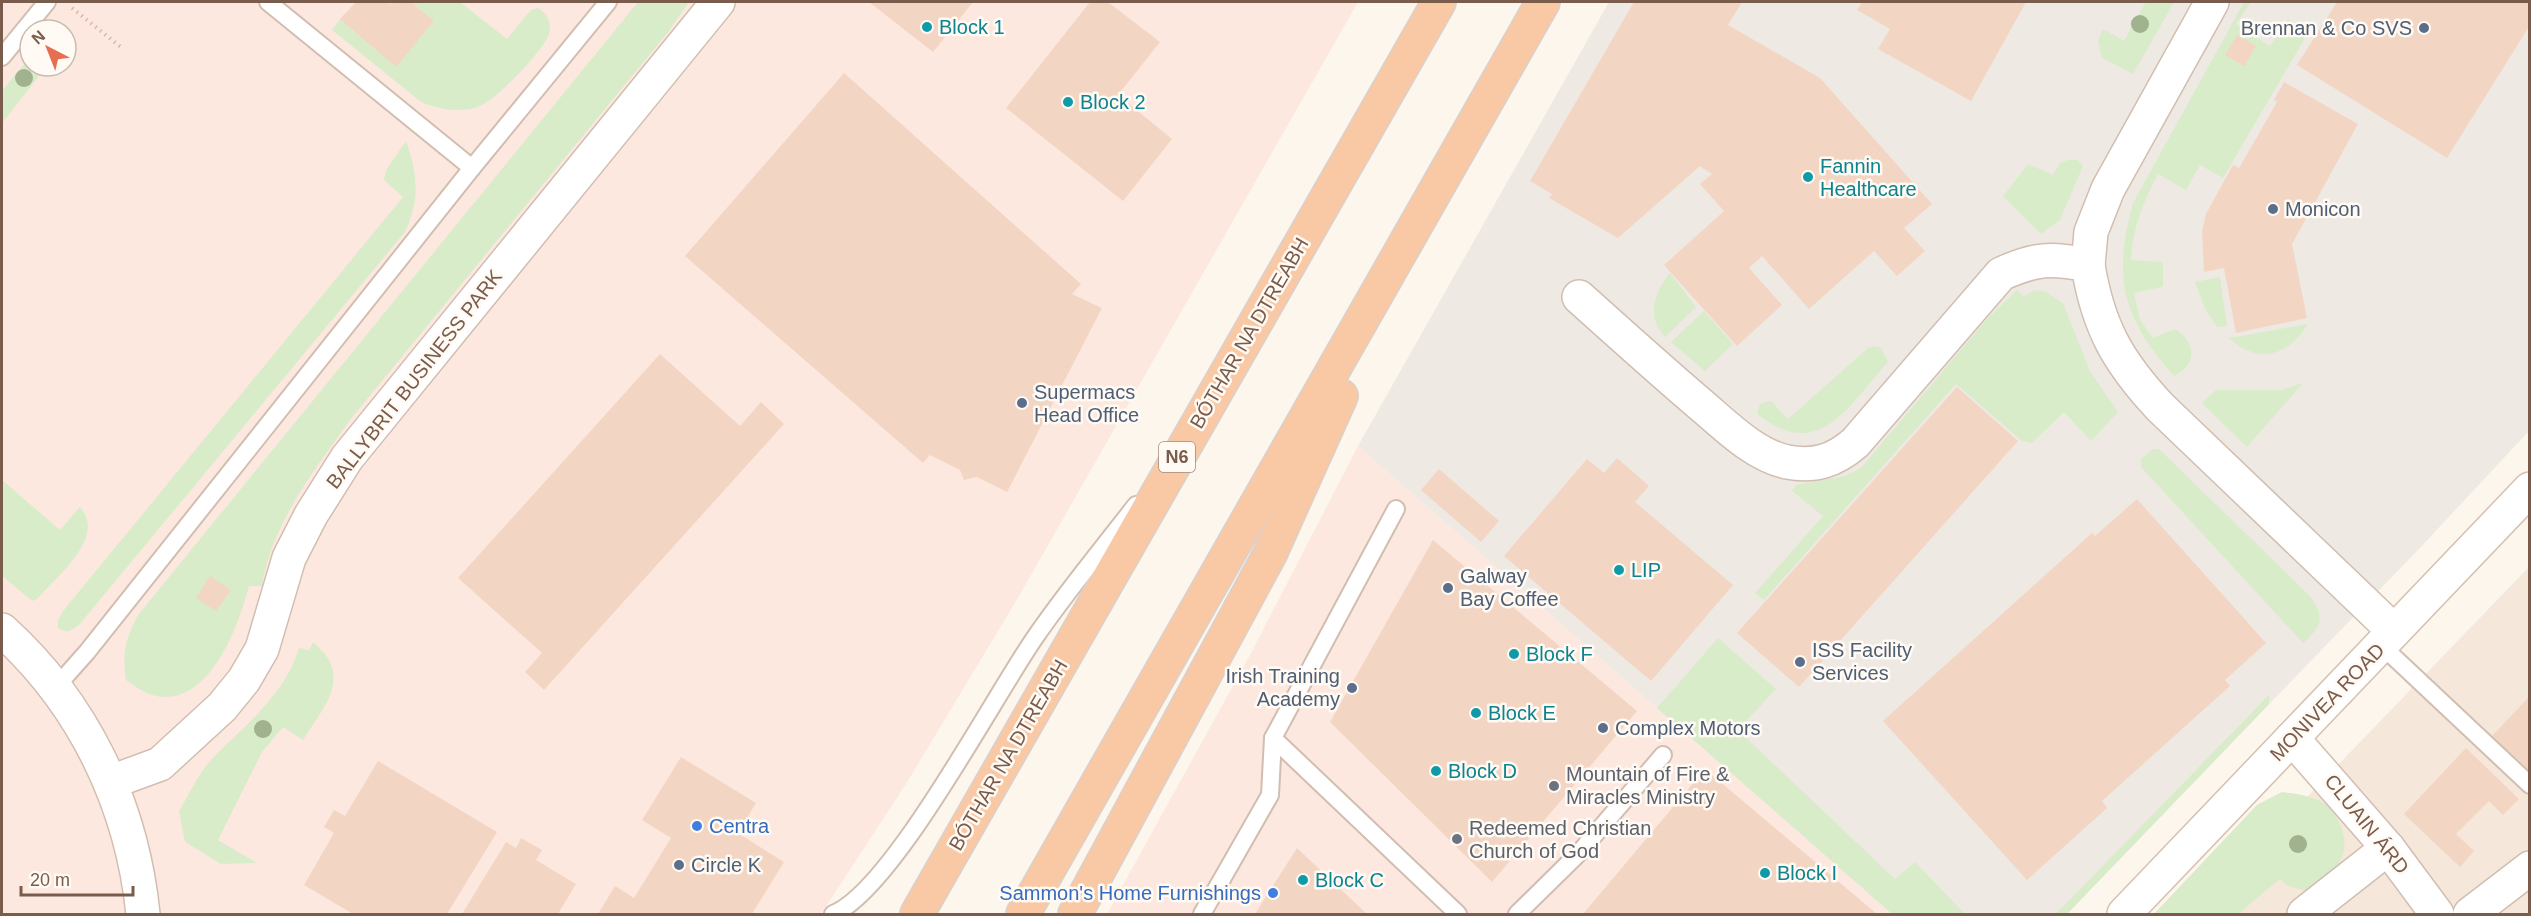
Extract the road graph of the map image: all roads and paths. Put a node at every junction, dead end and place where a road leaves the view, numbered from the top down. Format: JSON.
{"nodes":[{"id":1,"x":47,"y":2,"type":"edge"},
{"id":2,"x":268,"y":2,"type":"edge"},
{"id":3,"x":608,"y":2,"type":"edge"},
{"id":4,"x":718,"y":2,"type":"edge"},
{"id":5,"x":1439,"y":2,"type":"edge"},
{"id":6,"x":1543,"y":2,"type":"edge"},
{"id":7,"x":2212,"y":2,"type":"edge"},
{"id":8,"x":71,"y":7,"type":"dead end"},
{"id":9,"x":122,"y":48,"type":"dead end"},
{"id":10,"x":2,"y":57,"type":"edge"},
{"id":11,"x":472,"y":168,"type":"junction"},
{"id":12,"x":1419,"y":221,"type":"junction"},
{"id":13,"x":2088,"y":265,"type":"junction"},
{"id":14,"x":1579,"y":297,"type":"dead end"},
{"id":15,"x":1192,"y":431,"type":"junction"},
{"id":16,"x":2529,"y":489,"type":"edge"},
{"id":17,"x":1396,"y":509,"type":"dead end"},
{"id":18,"x":2,"y":630,"type":"edge"},
{"id":19,"x":2388,"y":638,"type":"junction"},
{"id":20,"x":2,"y":651,"type":"edge"},
{"id":21,"x":33,"y":660,"type":"junction"},
{"id":22,"x":55,"y":688,"type":"junction"},
{"id":23,"x":1273,"y":738,"type":"junction"},
{"id":24,"x":2292,"y":738,"type":"junction"},
{"id":25,"x":1663,"y":755,"type":"dead end"},
{"id":26,"x":111,"y":782,"type":"junction"},
{"id":27,"x":2529,"y":785,"type":"edge"},
{"id":28,"x":2388,"y":848,"type":"junction"},
{"id":29,"x":2529,"y":868,"type":"edge"},
{"id":30,"x":143,"y":915,"type":"edge"},
{"id":31,"x":833,"y":915,"type":"edge"},
{"id":32,"x":917,"y":915,"type":"edge"},
{"id":33,"x":1023,"y":915,"type":"edge"},
{"id":34,"x":1075,"y":915,"type":"edge"},
{"id":35,"x":1202,"y":915,"type":"edge"},
{"id":36,"x":1458,"y":915,"type":"edge"},
{"id":37,"x":1517,"y":915,"type":"edge"},
{"id":38,"x":2124,"y":915,"type":"edge"},
{"id":39,"x":2304,"y":915,"type":"edge"},
{"id":40,"x":2438,"y":915,"type":"edge"},
{"id":41,"x":2470,"y":915,"type":"edge"}],
"edges":[{"from":1,"to":10,"type":"lane"},
{"from":2,"to":11,"type":"lane"},
{"from":3,"to":11,"type":"lane"},
{"from":4,"to":26,"type":"street","name":"BALLYBRIT BUSINESS PARK"},
{"from":5,"to":15,"type":"highway","name":"BÓTHAR NA DTREABH","number":"N6"},
{"from":6,"to":12,"type":"highway"},
{"from":7,"to":13,"type":"street"},
{"from":8,"to":9,"type":"path"},
{"from":11,"to":22,"type":"lane"},
{"from":12,"to":33,"type":"highway"},
{"from":12,"to":34,"type":"highway"},
{"from":13,"to":14,"type":"street"},
{"from":13,"to":19,"type":"street"},
{"from":15,"to":31,"type":"lane"},
{"from":15,"to":32,"type":"highway","name":"BÓTHAR NA DTREABH","number":"N6"},
{"from":16,"to":19,"type":"street","name":"MONIVEA ROAD"},
{"from":17,"to":23,"type":"lane"},
{"from":18,"to":21,"type":"street"},
{"from":19,"to":24,"type":"street","name":"MONIVEA ROAD"},
{"from":19,"to":27,"type":"lane"},
{"from":20,"to":21,"type":"lane"},
{"from":21,"to":22,"type":"street"},
{"from":22,"to":26,"type":"street"},
{"from":23,"to":35,"type":"lane"},
{"from":23,"to":36,"type":"lane"},
{"from":24,"to":28,"type":"street","name":"CLUAIN ÁRD"},
{"from":24,"to":38,"type":"street","name":"MONIVEA ROAD"},
{"from":25,"to":37,"type":"lane"},
{"from":26,"to":30,"type":"street"},
{"from":28,"to":39,"type":"street"},
{"from":28,"to":40,"type":"street","name":"CLUAIN ÁRD"},
{"from":29,"to":41,"type":"street"}]}
